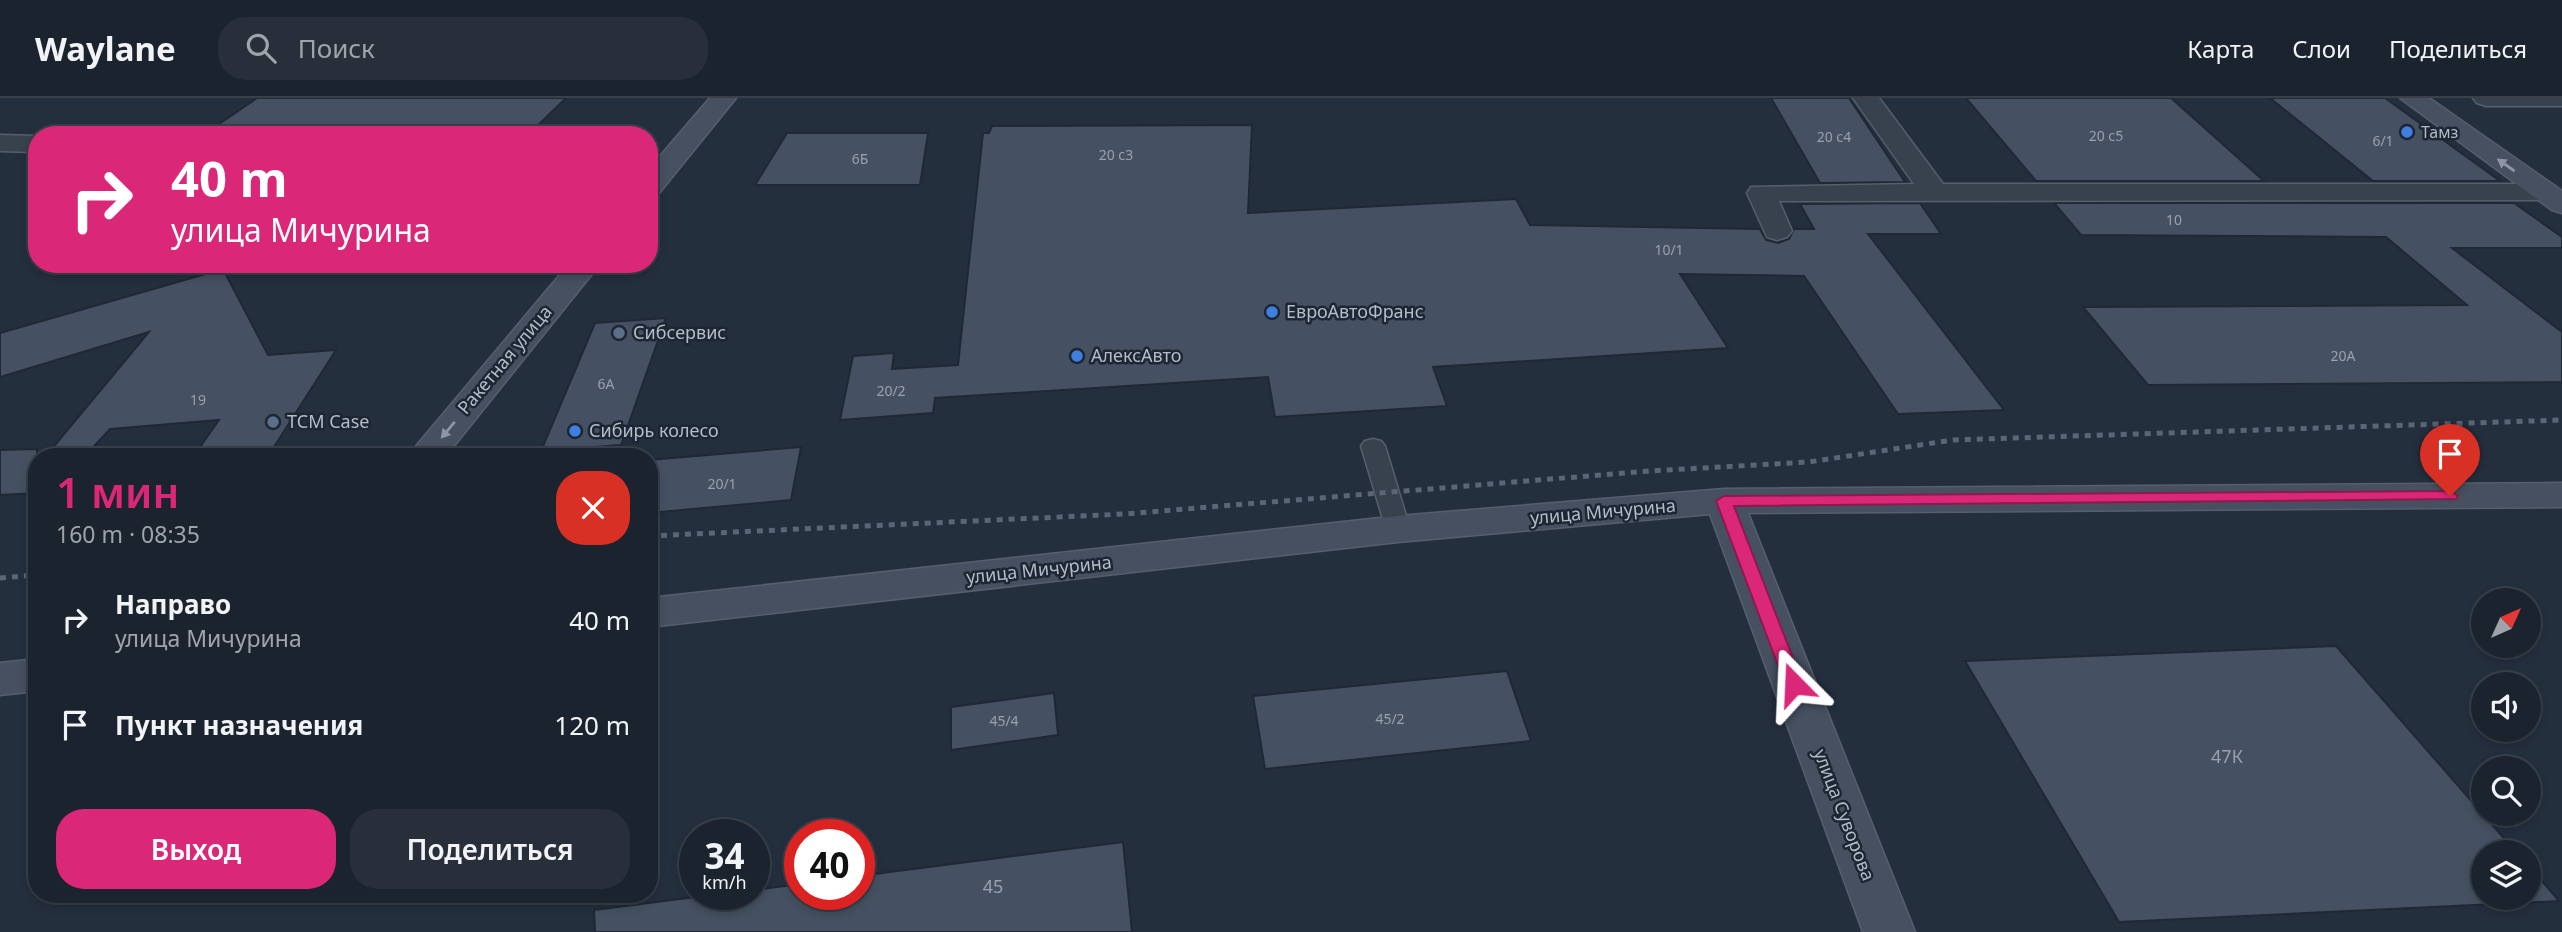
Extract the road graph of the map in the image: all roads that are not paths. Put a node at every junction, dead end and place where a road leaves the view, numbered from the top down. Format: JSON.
{"nodes":[{"id":1,"x":723,"y":98,"type":"edge"},
{"id":2,"x":1866,"y":98,"type":"edge"},
{"id":3,"x":2413,"y":98,"type":"edge"},
{"id":4,"x":2486,"y":98,"type":"edge"},
{"id":5,"x":2562,"y":98,"type":"edge"},
{"id":6,"x":0,"y":143,"type":"edge"},
{"id":7,"x":28,"y":144,"type":"edge"},
{"id":8,"x":659,"y":164,"type":"edge"},
{"id":9,"x":1934,"y":192,"type":"junction"},
{"id":10,"x":2553,"y":198,"type":"edge"},
{"id":11,"x":1777,"y":231,"type":"dead end"},
{"id":12,"x":578,"y":273,"type":"edge"},
{"id":13,"x":1373,"y":446,"type":"dead end"},
{"id":14,"x":432,"y":448,"type":"edge"},
{"id":15,"x":2562,"y":495,"type":"edge"},
{"id":16,"x":1724,"y":501,"type":"junction"},
{"id":17,"x":1398,"y":529,"type":"junction"},
{"id":18,"x":658,"y":612,"type":"edge"},
{"id":19,"x":28,"y":676,"type":"edge"},
{"id":20,"x":0,"y":679,"type":"edge"},
{"id":21,"x":1889,"y":932,"type":"edge"}],
"edges":[{"from":1,"to":8,"type":"main road"},
{"from":2,"to":9,"type":"street"},
{"from":10,"to":3,"type":"main road","one_way":true},
{"from":4,"to":5,"type":"street"},
{"from":6,"to":7,"type":"street"},
{"from":9,"to":10,"type":"street"},
{"from":9,"to":11,"type":"street"},
{"from":12,"to":14,"type":"main road","name":"Ракетная улица","one_way":true},
{"from":13,"to":17,"type":"lane"},
{"from":15,"to":16,"type":"main road","name":"улица Мичурина"},
{"from":16,"to":17,"type":"main road","name":"улица Мичурина"},
{"from":16,"to":21,"type":"main road","name":"улица Суворова"},
{"from":17,"to":18,"type":"main road","name":"улица Мичурина"},
{"from":19,"to":20,"type":"main road"}]}
